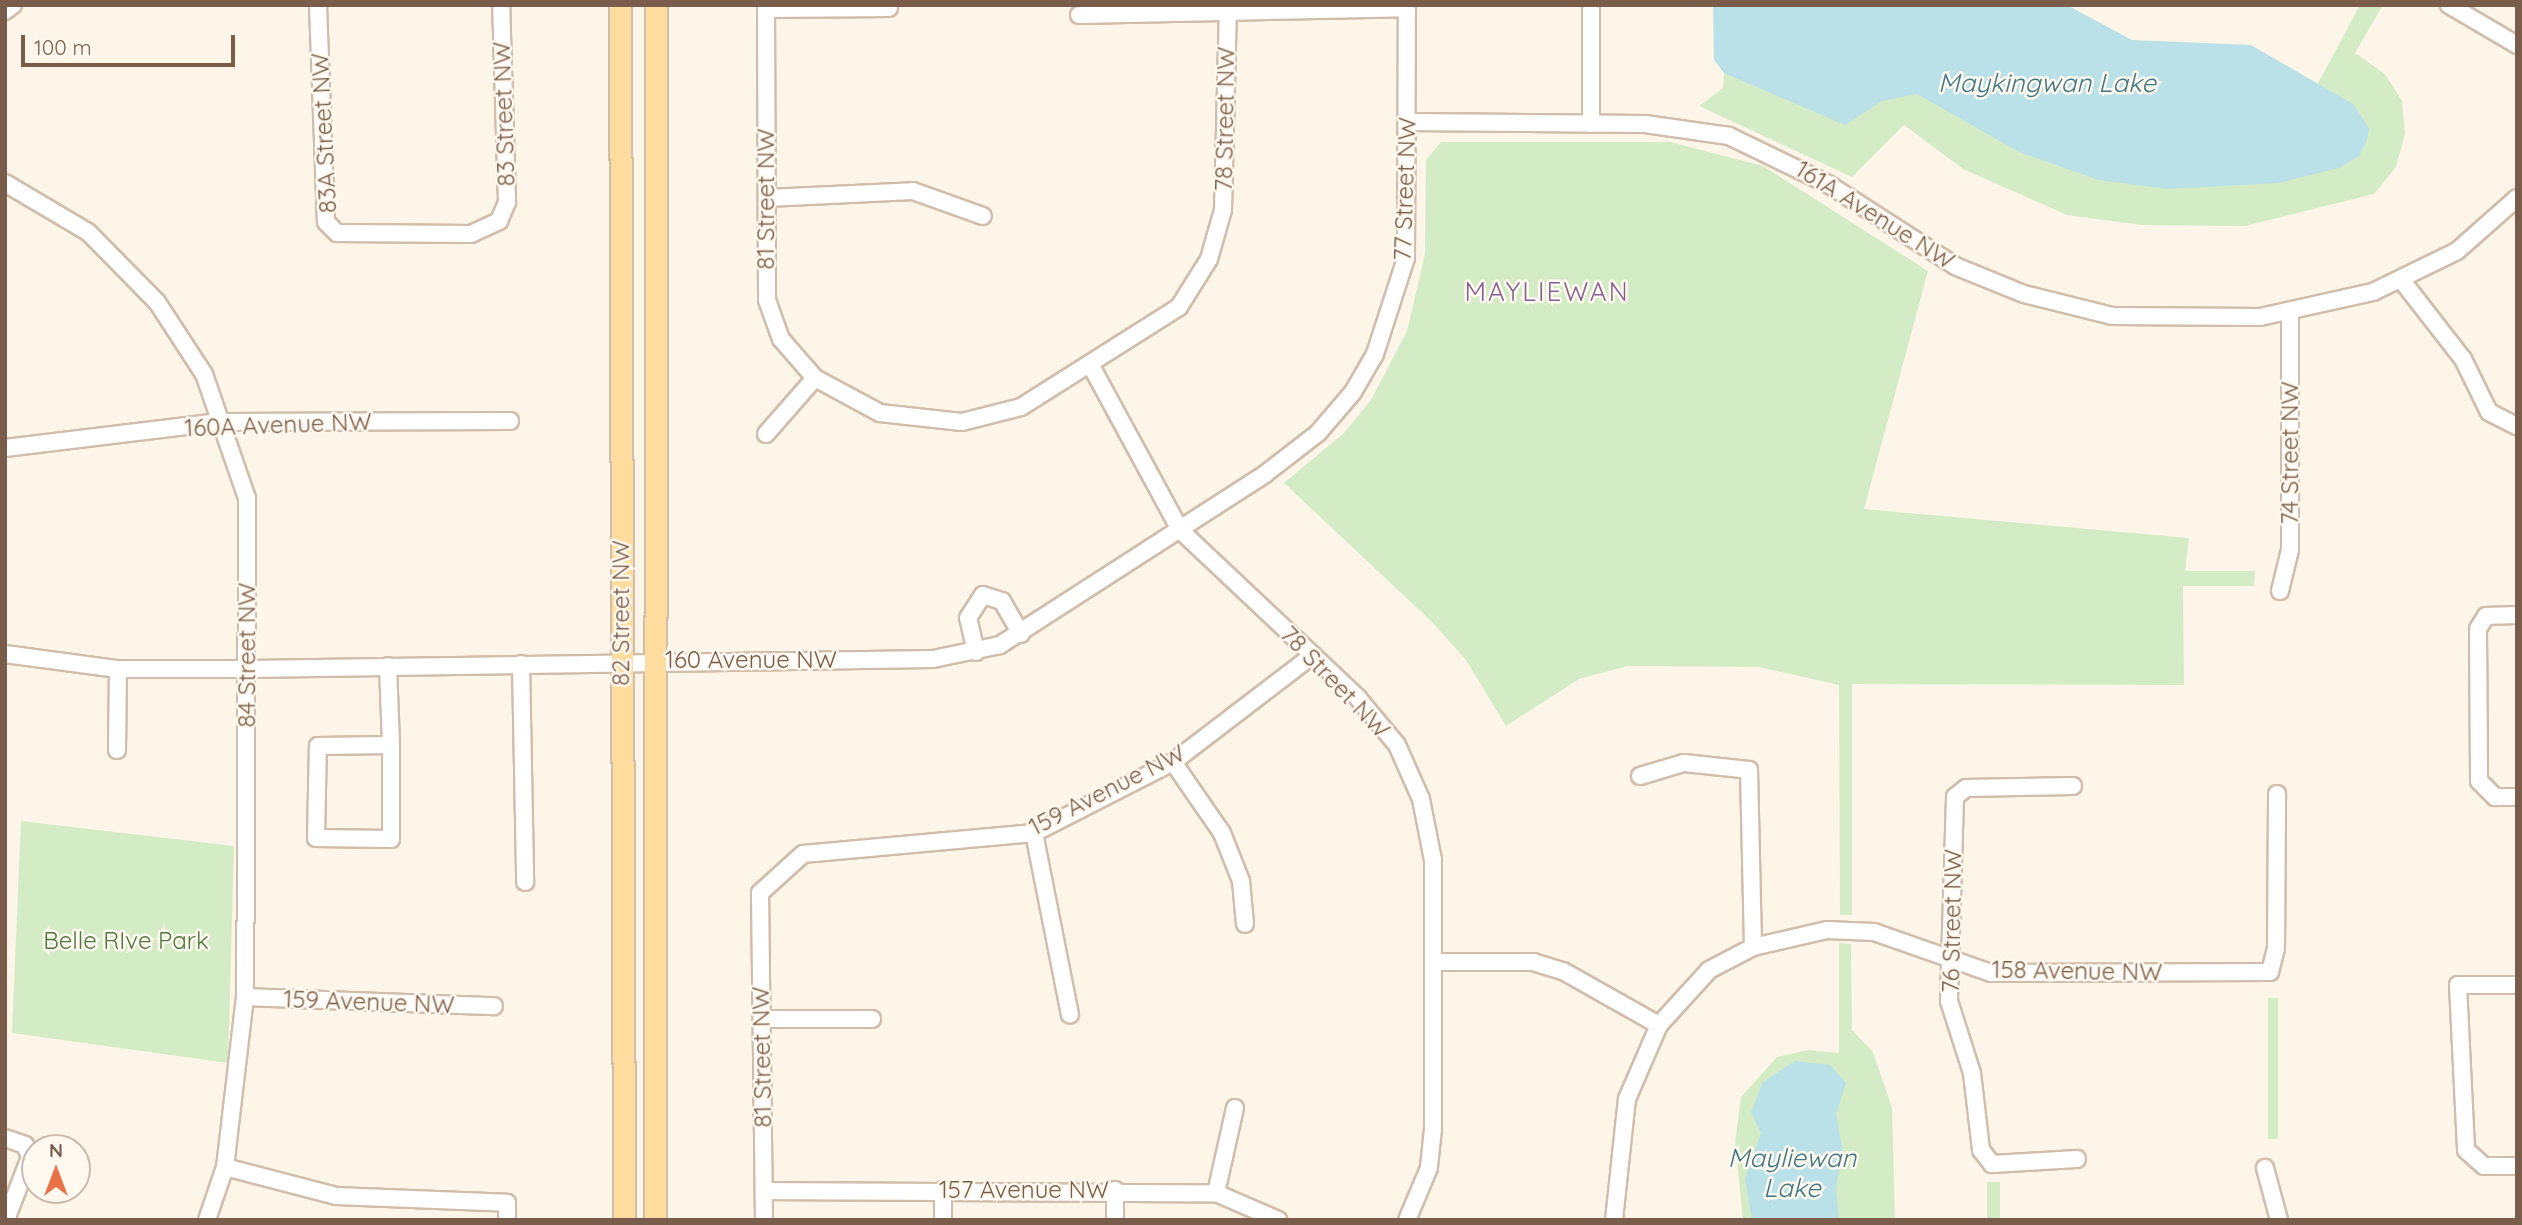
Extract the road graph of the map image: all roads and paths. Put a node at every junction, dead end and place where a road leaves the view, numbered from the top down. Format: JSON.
{"nodes":[{"id":1,"x":13,"y":5,"type":"edge"},
{"id":2,"x":318,"y":5,"type":"edge"},
{"id":3,"x":502,"y":5,"type":"edge"},
{"id":4,"x":620,"y":5,"type":"edge"},
{"id":5,"x":656,"y":5,"type":"edge"},
{"id":6,"x":1591,"y":5,"type":"edge"},
{"id":7,"x":2449,"y":5,"type":"edge"},
{"id":8,"x":1407,"y":6,"type":"edge"},
{"id":9,"x":766,"y":7,"type":"edge"},
{"id":10,"x":1228,"y":7,"type":"edge"},
{"id":11,"x":889,"y":8,"type":"dead end"},
{"id":12,"x":5,"y":10,"type":"edge"},
{"id":13,"x":1079,"y":15,"type":"dead end"},
{"id":14,"x":2517,"y":46,"type":"edge"},
{"id":15,"x":1408,"y":122,"type":"junction"},
{"id":16,"x":1591,"y":124,"type":"junction"},
{"id":17,"x":5,"y":183,"type":"edge"},
{"id":18,"x":766,"y":198,"type":"junction"},
{"id":19,"x":2517,"y":198,"type":"edge"},
{"id":20,"x":983,"y":216,"type":"dead end"},
{"id":21,"x":499,"y":221,"type":"joint"},
{"id":22,"x":2403,"y":282,"type":"junction"},
{"id":23,"x":2290,"y":313,"type":"junction"},
{"id":24,"x":1090,"y":364,"type":"junction"},
{"id":25,"x":814,"y":378,"type":"junction"},
{"id":26,"x":510,"y":421,"type":"dead end"},
{"id":27,"x":221,"y":422,"type":"junction"},
{"id":28,"x":2517,"y":426,"type":"edge"},
{"id":29,"x":766,"y":433,"type":"dead end"},
{"id":30,"x":1318,"y":433,"type":"joint"},
{"id":31,"x":5,"y":448,"type":"edge"},
{"id":32,"x":1180,"y":530,"type":"junction"},
{"id":33,"x":2280,"y":591,"type":"dead end"},
{"id":34,"x":2517,"y":615,"type":"edge"},
{"id":35,"x":1021,"y":634,"type":"junction"},
{"id":36,"x":976,"y":652,"type":"junction"},
{"id":37,"x":5,"y":654,"type":"edge"},
{"id":38,"x":1313,"y":655,"type":"junction"},
{"id":39,"x":657,"y":660,"type":"junction"},
{"id":40,"x":620,"y":662,"type":"junction"},
{"id":41,"x":522,"y":664,"type":"junction"},
{"id":42,"x":388,"y":666,"type":"junction"},
{"id":43,"x":118,"y":669,"type":"junction"},
{"id":44,"x":248,"y":669,"type":"junction"},
{"id":45,"x":391,"y":745,"type":"junction"},
{"id":46,"x":117,"y":750,"type":"dead end"},
{"id":47,"x":1172,"y":762,"type":"junction"},
{"id":48,"x":1640,"y":776,"type":"dead end"},
{"id":49,"x":2073,"y":786,"type":"dead end"},
{"id":50,"x":2277,"y":794,"type":"dead end"},
{"id":51,"x":2517,"y":797,"type":"edge"},
{"id":52,"x":1034,"y":833,"type":"junction"},
{"id":53,"x":525,"y":882,"type":"dead end"},
{"id":54,"x":760,"y":893,"type":"joint"},
{"id":55,"x":1245,"y":924,"type":"dead end"},
{"id":56,"x":1753,"y":947,"type":"junction"},
{"id":57,"x":1435,"y":961,"type":"junction"},
{"id":58,"x":1952,"y":962,"type":"junction"},
{"id":59,"x":2517,"y":985,"type":"edge"},
{"id":60,"x":245,"y":998,"type":"junction"},
{"id":61,"x":494,"y":1006,"type":"dead end"},
{"id":62,"x":1070,"y":1014,"type":"dead end"},
{"id":63,"x":762,"y":1019,"type":"junction"},
{"id":64,"x":872,"y":1019,"type":"dead end"},
{"id":65,"x":1659,"y":1025,"type":"junction"},
{"id":66,"x":1235,"y":1108,"type":"dead end"},
{"id":67,"x":5,"y":1138,"type":"edge"},
{"id":68,"x":2077,"y":1159,"type":"dead end"},
{"id":69,"x":2517,"y":1166,"type":"edge"},
{"id":70,"x":225,"y":1167,"type":"junction"},
{"id":71,"x":2265,"y":1168,"type":"dead end"},
{"id":72,"x":943,"y":1190,"type":"junction"},
{"id":73,"x":1115,"y":1190,"type":"junction"},
{"id":74,"x":764,"y":1191,"type":"junction"},
{"id":75,"x":1216,"y":1193,"type":"junction"},
{"id":76,"x":6,"y":1220,"type":"edge"},
{"id":77,"x":207,"y":1220,"type":"edge"},
{"id":78,"x":507,"y":1220,"type":"edge"},
{"id":79,"x":624,"y":1220,"type":"edge"},
{"id":80,"x":655,"y":1220,"type":"edge"},
{"id":81,"x":764,"y":1220,"type":"edge"},
{"id":82,"x":943,"y":1220,"type":"edge"},
{"id":83,"x":1115,"y":1220,"type":"edge"},
{"id":84,"x":1278,"y":1220,"type":"edge"},
{"id":85,"x":1407,"y":1220,"type":"edge"},
{"id":86,"x":1614,"y":1220,"type":"edge"},
{"id":87,"x":2278,"y":1220,"type":"edge"}],
"edges":[{"from":1,"to":12,"type":"street"},
{"from":2,"to":21,"type":"street","name":"83A Street NW"},
{"from":3,"to":21,"type":"street","name":"83 Street NW"},
{"from":4,"to":40,"type":"main road","name":"82 Street NW"},
{"from":5,"to":39,"type":"main road","name":"82 Street NW"},
{"from":6,"to":16,"type":"street"},
{"from":7,"to":14,"type":"street"},
{"from":8,"to":10,"type":"street"},
{"from":8,"to":15,"type":"street","name":"77 Street NW"},
{"from":9,"to":11,"type":"street"},
{"from":9,"to":18,"type":"street","name":"81 Street NW"},
{"from":10,"to":13,"type":"street"},
{"from":10,"to":24,"type":"street","name":"78 Street NW"},
{"from":15,"to":16,"type":"street","name":"161A Avenue NW"},
{"from":15,"to":30,"type":"street","name":"77 Street NW"},
{"from":16,"to":23,"type":"street","name":"161A Avenue NW"},
{"from":17,"to":27,"type":"street","name":"84 Street NW"},
{"from":18,"to":20,"type":"street"},
{"from":18,"to":25,"type":"street","name":"81 Street NW"},
{"from":19,"to":22,"type":"street","name":"161A Avenue NW"},
{"from":22,"to":23,"type":"street","name":"161A Avenue NW"},
{"from":22,"to":28,"type":"street"},
{"from":23,"to":33,"type":"street","name":"74 Street NW"},
{"from":24,"to":25,"type":"street"},
{"from":24,"to":32,"type":"street","name":"78 Street NW"},
{"from":25,"to":29,"type":"street"},
{"from":26,"to":27,"type":"street","name":"160A Avenue NW"},
{"from":27,"to":31,"type":"street","name":"160A Avenue NW"},
{"from":27,"to":44,"type":"street","name":"84 Street NW"},
{"from":30,"to":32,"type":"street","name":"160 Avenue NW"},
{"from":32,"to":35,"type":"street","name":"160 Avenue NW"},
{"from":32,"to":38,"type":"street","name":"78 Street NW"},
{"from":34,"to":51,"type":"street"},
{"from":35,"to":36,"type":"street","name":"160 Avenue NW"},
{"from":35,"to":36,"type":"street"},
{"from":36,"to":39,"type":"street","name":"160 Avenue NW"},
{"from":37,"to":43,"type":"street","name":"160 Avenue NW"},
{"from":38,"to":47,"type":"street","name":"159 Avenue NW"},
{"from":38,"to":57,"type":"street","name":"78 Street NW"},
{"from":39,"to":40,"type":"street","name":"160 Avenue NW"},
{"from":39,"to":80,"type":"main road","name":"82 Street NW"},
{"from":40,"to":41,"type":"street","name":"160 Avenue NW"},
{"from":40,"to":79,"type":"main road","name":"82 Street NW"},
{"from":41,"to":42,"type":"street","name":"160 Avenue NW"},
{"from":41,"to":53,"type":"street"},
{"from":42,"to":44,"type":"street","name":"160 Avenue NW"},
{"from":42,"to":45,"type":"street"},
{"from":43,"to":44,"type":"street","name":"160 Avenue NW"},
{"from":43,"to":46,"type":"street"},
{"from":44,"to":60,"type":"street","name":"84 Street NW"},
{"from":45,"to":45,"type":"street"},
{"from":47,"to":52,"type":"street","name":"159 Avenue NW"},
{"from":47,"to":55,"type":"street"},
{"from":48,"to":56,"type":"street"},
{"from":49,"to":58,"type":"street","name":"76 Street NW"},
{"from":50,"to":58,"type":"street","name":"158 Avenue NW"},
{"from":52,"to":54,"type":"street","name":"159 Avenue NW"},
{"from":52,"to":62,"type":"street"},
{"from":54,"to":63,"type":"street","name":"81 Street NW"},
{"from":56,"to":58,"type":"street","name":"158 Avenue NW"},
{"from":56,"to":65,"type":"street","name":"158 Avenue NW"},
{"from":57,"to":65,"type":"street"},
{"from":57,"to":85,"type":"street","name":"78 Street NW"},
{"from":58,"to":68,"type":"street","name":"76 Street NW"},
{"from":59,"to":69,"type":"street"},
{"from":60,"to":61,"type":"street","name":"159 Avenue NW"},
{"from":60,"to":70,"type":"street","name":"84 Street NW"},
{"from":63,"to":64,"type":"street"},
{"from":63,"to":74,"type":"street","name":"81 Street NW"},
{"from":65,"to":86,"type":"street"},
{"from":66,"to":75,"type":"street"},
{"from":67,"to":76,"type":"street"},
{"from":70,"to":77,"type":"street","name":"84 Street NW"},
{"from":70,"to":78,"type":"street"},
{"from":71,"to":87,"type":"street"},
{"from":72,"to":73,"type":"street","name":"157 Avenue NW"},
{"from":72,"to":74,"type":"street","name":"157 Avenue NW"},
{"from":72,"to":82,"type":"street"},
{"from":73,"to":75,"type":"street","name":"157 Avenue NW"},
{"from":73,"to":83,"type":"street"},
{"from":74,"to":81,"type":"street","name":"81 Street NW"},
{"from":75,"to":84,"type":"street","name":"157 Avenue NW"}]}
